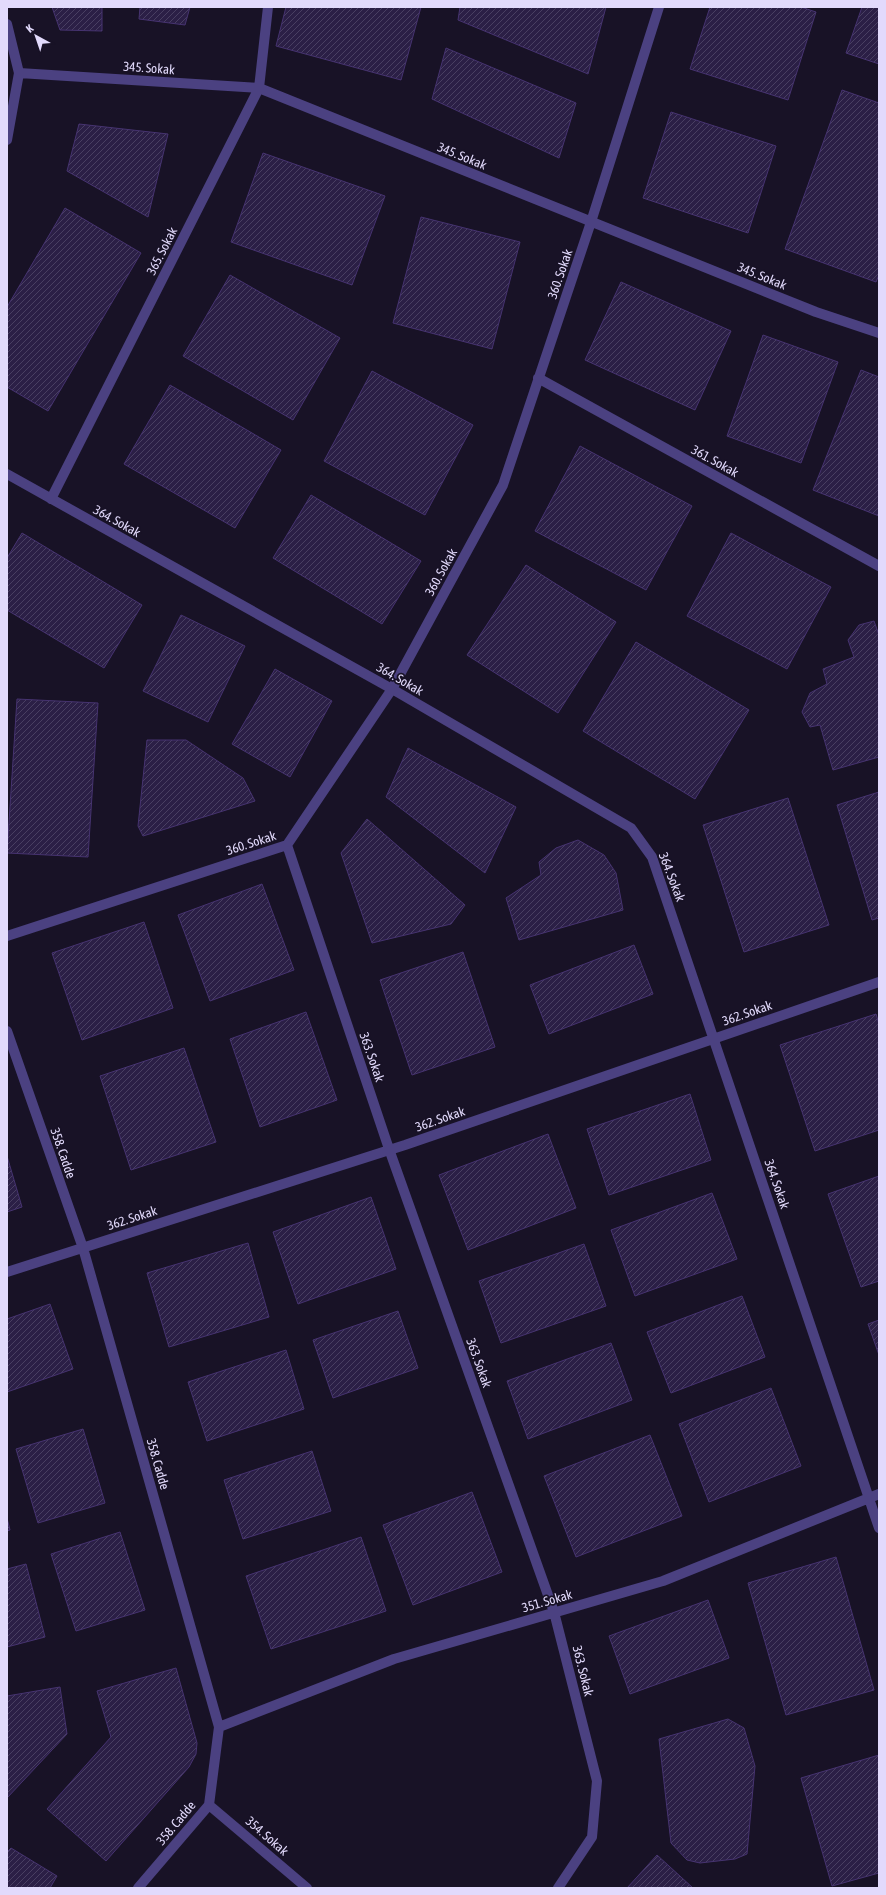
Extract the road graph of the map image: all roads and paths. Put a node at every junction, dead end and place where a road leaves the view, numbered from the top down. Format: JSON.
{"nodes":[{"id":1,"x":268,"y":7,"type":"edge"},
{"id":2,"x":659,"y":7,"type":"edge"},
{"id":3,"x":7,"y":24,"type":"edge"},
{"id":4,"x":19,"y":73,"type":"junction"},
{"id":5,"x":259,"y":88,"type":"junction"},
{"id":6,"x":7,"y":140,"type":"edge"},
{"id":7,"x":591,"y":222,"type":"junction"},
{"id":8,"x":879,"y":333,"type":"edge"},
{"id":9,"x":538,"y":378,"type":"junction"},
{"id":10,"x":7,"y":474,"type":"edge"},
{"id":11,"x":51,"y":499,"type":"junction"},
{"id":12,"x":879,"y":566,"type":"edge"},
{"id":13,"x":392,"y":688,"type":"junction"},
{"id":14,"x":287,"y":845,"type":"junction"},
{"id":15,"x":7,"y":936,"type":"edge"},
{"id":16,"x":879,"y":982,"type":"edge"},
{"id":17,"x":7,"y":1031,"type":"edge"},
{"id":18,"x":714,"y":1038,"type":"junction"},
{"id":19,"x":389,"y":1150,"type":"junction"},
{"id":20,"x":83,"y":1248,"type":"junction"},
{"id":21,"x":7,"y":1272,"type":"edge"},
{"id":22,"x":874,"y":1496,"type":"edge"},
{"id":23,"x":879,"y":1528,"type":"edge"},
{"id":24,"x":554,"y":1612,"type":"junction"},
{"id":25,"x":220,"y":1727,"type":"junction"},
{"id":26,"x":209,"y":1804,"type":"junction"},
{"id":27,"x":138,"y":1888,"type":"edge"},
{"id":28,"x":307,"y":1888,"type":"edge"},
{"id":29,"x":558,"y":1888,"type":"edge"}],
"edges":[{"from":1,"to":5,"type":"street","name":"365. Sokak"},
{"from":2,"to":7,"type":"street","name":"360. Sokak"},
{"from":3,"to":4,"type":"street"},
{"from":4,"to":5,"type":"street","name":"345. Sokak"},
{"from":4,"to":6,"type":"street"},
{"from":5,"to":7,"type":"street","name":"345. Sokak"},
{"from":5,"to":11,"type":"street","name":"365. Sokak"},
{"from":7,"to":8,"type":"street","name":"345. Sokak"},
{"from":7,"to":9,"type":"street","name":"360. Sokak"},
{"from":9,"to":12,"type":"street","name":"361. Sokak"},
{"from":9,"to":13,"type":"street","name":"360. Sokak"},
{"from":10,"to":11,"type":"street","name":"364. Sokak"},
{"from":11,"to":13,"type":"street","name":"364. Sokak"},
{"from":13,"to":14,"type":"street","name":"360. Sokak"},
{"from":13,"to":18,"type":"street","name":"364. Sokak"},
{"from":14,"to":15,"type":"street","name":"360. Sokak"},
{"from":14,"to":19,"type":"street","name":"363. Sokak"},
{"from":16,"to":18,"type":"street","name":"362. Sokak"},
{"from":17,"to":20,"type":"street","name":"358. Cadde"},
{"from":18,"to":19,"type":"street","name":"362. Sokak"},
{"from":18,"to":22,"type":"street","name":"364. Sokak"},
{"from":19,"to":20,"type":"street","name":"362. Sokak"},
{"from":19,"to":24,"type":"street","name":"363. Sokak"},
{"from":20,"to":21,"type":"street","name":"362. Sokak"},
{"from":20,"to":25,"type":"street","name":"358. Cadde"},
{"from":22,"to":23,"type":"street","name":"364. Sokak"},
{"from":22,"to":24,"type":"street","name":"351. Sokak"},
{"from":24,"to":25,"type":"street","name":"351. Sokak"},
{"from":24,"to":29,"type":"street","name":"363. Sokak"},
{"from":25,"to":26,"type":"street","name":"358. Cadde"},
{"from":26,"to":27,"type":"street","name":"358. Cadde"},
{"from":26,"to":28,"type":"street","name":"354. Sokak"}]}
